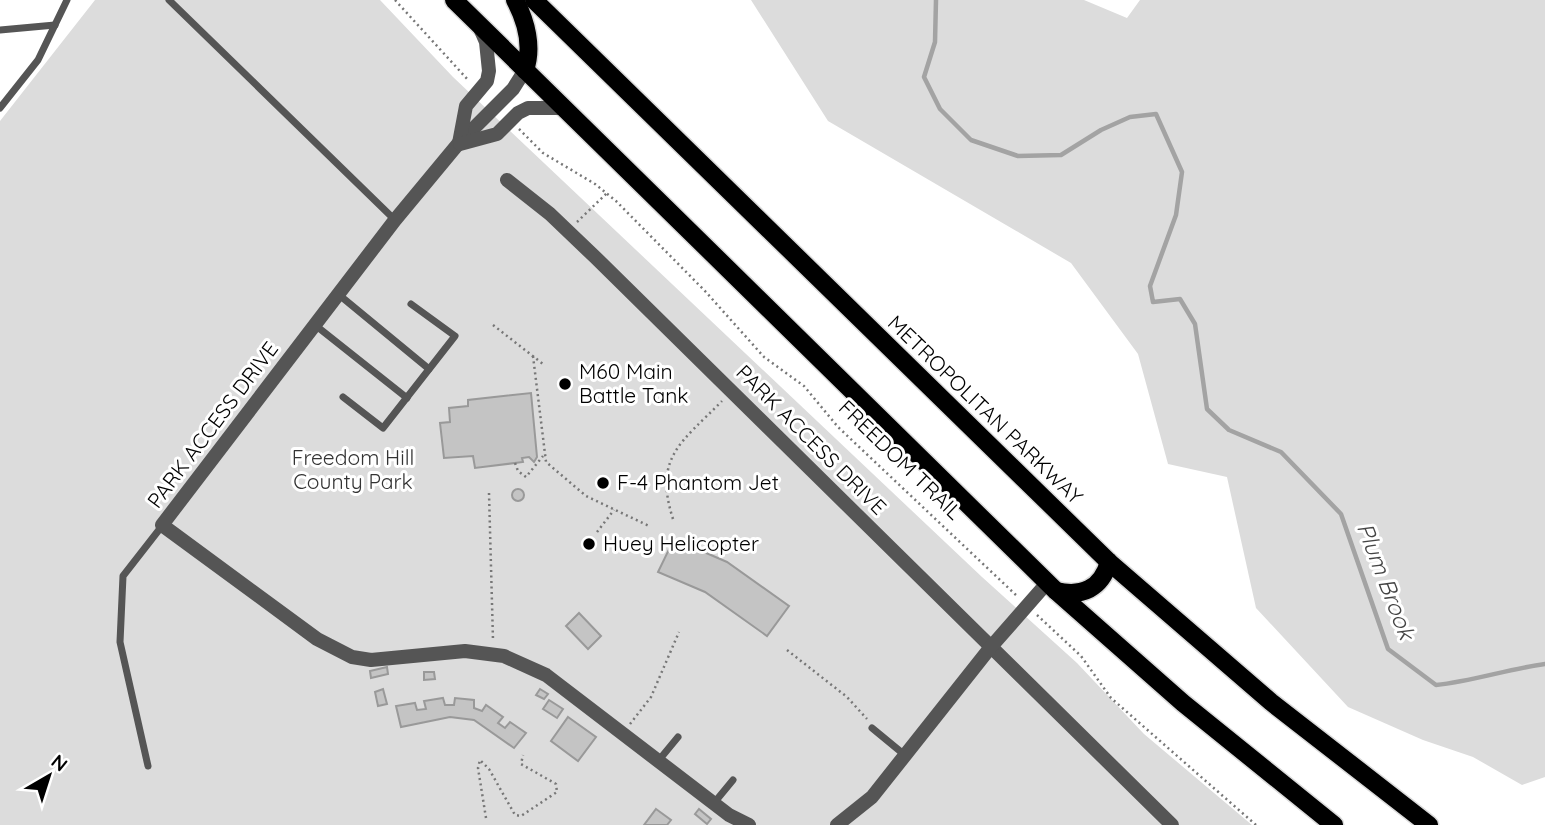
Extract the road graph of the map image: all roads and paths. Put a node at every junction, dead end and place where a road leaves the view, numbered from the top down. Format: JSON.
{"nodes":[{"id":1,"x":67,"y":0,"type":"edge"},
{"id":2,"x":169,"y":0,"type":"edge"},
{"id":3,"x":394,"y":0,"type":"edge"},
{"id":4,"x":453,"y":0,"type":"edge"},
{"id":5,"x":516,"y":0,"type":"edge"},
{"id":6,"x":534,"y":0,"type":"edge"},
{"id":7,"x":55,"y":24,"type":"junction"},
{"id":8,"x":479,"y":25,"type":"junction"},
{"id":9,"x":0,"y":30,"type":"edge"},
{"id":10,"x":525,"y":70,"type":"junction"},
{"id":11,"x":472,"y":83,"type":"dead end"},
{"id":12,"x":0,"y":108,"type":"edge"},
{"id":13,"x":564,"y":108,"type":"junction"},
{"id":14,"x":516,"y":126,"type":"dead end"},
{"id":15,"x":458,"y":144,"type":"junction"},
{"id":16,"x":507,"y":180,"type":"dead end"},
{"id":17,"x":607,"y":192,"type":"junction"},
{"id":18,"x":395,"y":220,"type":"junction"},
{"id":19,"x":566,"y":230,"type":"junction"},
{"id":20,"x":338,"y":295,"type":"junction"},
{"id":21,"x":411,"y":304,"type":"dead end"},
{"id":22,"x":315,"y":325,"type":"junction"},
{"id":23,"x":493,"y":325,"type":"dead end"},
{"id":24,"x":533,"y":356,"type":"junction"},
{"id":25,"x":543,"y":364,"type":"dead end"},
{"id":26,"x":429,"y":369,"type":"junction"},
{"id":27,"x":732,"y":391,"type":"junction"},
{"id":28,"x":342,"y":397,"type":"dead end"},
{"id":29,"x":407,"y":398,"type":"junction"},
{"id":30,"x":543,"y":456,"type":"junction"},
{"id":31,"x":515,"y":463,"type":"dead end"},
{"id":32,"x":489,"y":493,"type":"dead end"},
{"id":33,"x":614,"y":510,"type":"junction"},
{"id":34,"x":673,"y":519,"type":"dead end"},
{"id":35,"x":162,"y":525,"type":"junction"},
{"id":36,"x":649,"y":526,"type":"dead end"},
{"id":37,"x":597,"y":531,"type":"dead end"},
{"id":38,"x":1109,"y":562,"type":"junction"},
{"id":39,"x":1051,"y":587,"type":"junction"},
{"id":40,"x":1026,"y":605,"type":"junction"},
{"id":41,"x":679,"y":632,"type":"dead end"},
{"id":42,"x":493,"y":647,"type":"dead end"},
{"id":43,"x":990,"y":648,"type":"junction"},
{"id":44,"x":787,"y":650,"type":"dead end"},
{"id":45,"x":872,"y":728,"type":"joint"},
{"id":46,"x":624,"y":733,"type":"junction"},
{"id":47,"x":678,"y":737,"type":"dead end"},
{"id":48,"x":523,"y":754,"type":"dead end"},
{"id":49,"x":906,"y":756,"type":"junction"},
{"id":50,"x":659,"y":760,"type":"junction"},
{"id":51,"x":148,"y":766,"type":"dead end"},
{"id":52,"x":733,"y":780,"type":"dead end"},
{"id":53,"x":714,"y":803,"type":"junction"},
{"id":54,"x":486,"y":818,"type":"dead end"},
{"id":55,"x":749,"y":825,"type":"edge"},
{"id":56,"x":837,"y":825,"type":"edge"},
{"id":57,"x":1172,"y":825,"type":"edge"},
{"id":58,"x":1256,"y":825,"type":"edge"},
{"id":59,"x":1334,"y":825,"type":"edge"},
{"id":60,"x":1429,"y":825,"type":"edge"}],
"edges":[{"from":1,"to":7,"type":"lane"},
{"from":2,"to":18,"type":"lane"},
{"from":3,"to":11,"type":"path"},
{"from":4,"to":8,"type":"main road"},
{"from":5,"to":10,"type":"main road"},
{"from":6,"to":38,"type":"main road","name":"METROPOLITAN PARKWAY"},
{"from":7,"to":9,"type":"lane"},
{"from":7,"to":12,"type":"lane"},
{"from":8,"to":10,"type":"main road"},
{"from":8,"to":15,"type":"street","name":"PARK ACCESS DRIVE"},
{"from":10,"to":13,"type":"main road"},
{"from":10,"to":15,"type":"street","name":"PARK ACCESS DRIVE"},
{"from":13,"to":15,"type":"street"},
{"from":13,"to":39,"type":"main road"},
{"from":14,"to":17,"type":"path","name":"FREEDOM TRAIL"},
{"from":15,"to":18,"type":"street","name":"PARK ACCESS DRIVE"},
{"from":16,"to":19,"type":"street","name":"PARK ACCESS DRIVE"},
{"from":17,"to":19,"type":"path"},
{"from":17,"to":40,"type":"path","name":"FREEDOM TRAIL"},
{"from":18,"to":20,"type":"street","name":"PARK ACCESS DRIVE"},
{"from":19,"to":27,"type":"street","name":"PARK ACCESS DRIVE"},
{"from":20,"to":22,"type":"street","name":"PARK ACCESS DRIVE"},
{"from":20,"to":26,"type":"lane"},
{"from":21,"to":26,"type":"lane"},
{"from":22,"to":29,"type":"lane"},
{"from":22,"to":35,"type":"street","name":"PARK ACCESS DRIVE"},
{"from":23,"to":24,"type":"path"},
{"from":24,"to":25,"type":"path"},
{"from":24,"to":30,"type":"path"},
{"from":26,"to":29,"type":"lane"},
{"from":27,"to":34,"type":"path"},
{"from":27,"to":43,"type":"street","name":"PARK ACCESS DRIVE"},
{"from":28,"to":29,"type":"lane"},
{"from":30,"to":31,"type":"path"},
{"from":30,"to":33,"type":"path"},
{"from":32,"to":42,"type":"path"},
{"from":33,"to":36,"type":"path"},
{"from":33,"to":37,"type":"path"},
{"from":35,"to":46,"type":"street","name":"PARK ACCESS DRIVE"},
{"from":35,"to":51,"type":"lane"},
{"from":38,"to":39,"type":"main road"},
{"from":38,"to":60,"type":"main road","name":"METROPOLITAN PARKWAY"},
{"from":39,"to":40,"type":"street"},
{"from":39,"to":59,"type":"main road"},
{"from":40,"to":43,"type":"street"},
{"from":40,"to":58,"type":"path","name":"FREEDOM TRAIL"},
{"from":41,"to":46,"type":"path"},
{"from":43,"to":49,"type":"street"},
{"from":43,"to":57,"type":"street","name":"PARK ACCESS DRIVE"},
{"from":44,"to":45,"type":"path"},
{"from":45,"to":49,"type":"lane"},
{"from":46,"to":50,"type":"street","name":"PARK ACCESS DRIVE"},
{"from":47,"to":50,"type":"lane"},
{"from":48,"to":54,"type":"path"},
{"from":49,"to":56,"type":"street"},
{"from":50,"to":53,"type":"street","name":"PARK ACCESS DRIVE"},
{"from":52,"to":53,"type":"lane"},
{"from":53,"to":55,"type":"street","name":"PARK ACCESS DRIVE"}]}
